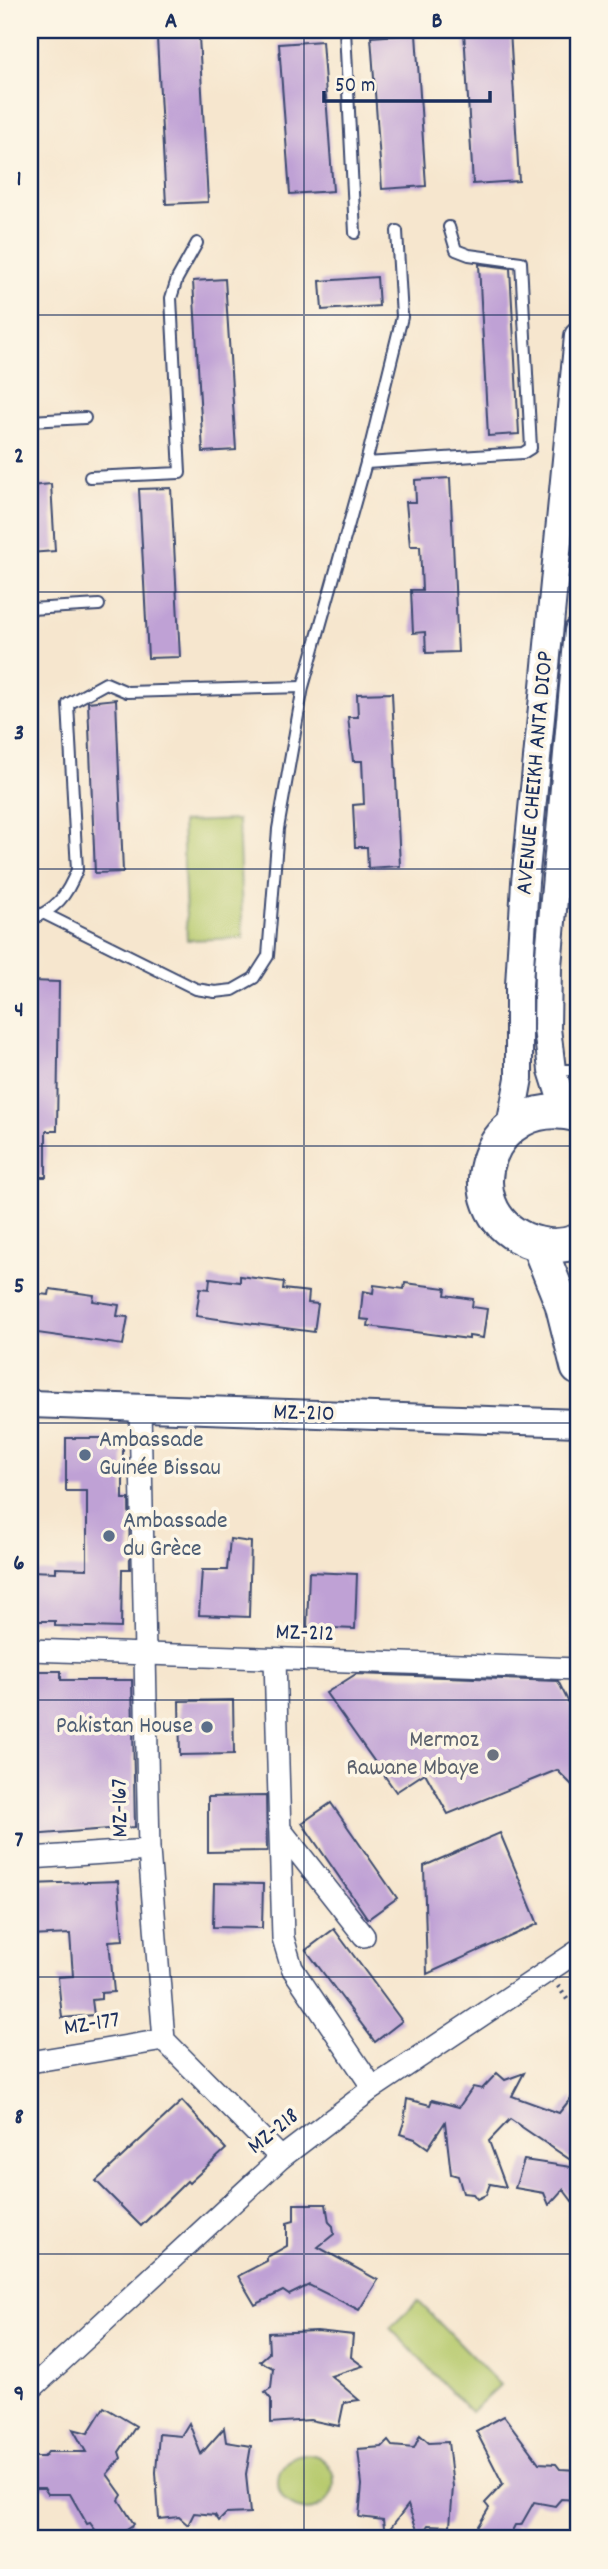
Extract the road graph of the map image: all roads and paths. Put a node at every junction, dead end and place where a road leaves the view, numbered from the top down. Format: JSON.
{"nodes":[{"id":1,"x":345,"y":30,"type":"edge"},
{"id":2,"x":449,"y":227,"type":"dead end"},
{"id":3,"x":397,"y":231,"type":"dead end"},
{"id":4,"x":355,"y":233,"type":"dead end"},
{"id":5,"x":198,"y":243,"type":"dead end"},
{"id":6,"x":578,"y":336,"type":"edge"},
{"id":7,"x":85,"y":418,"type":"dead end"},
{"id":8,"x":30,"y":421,"type":"edge"},
{"id":9,"x":366,"y":463,"type":"junction"},
{"id":10,"x":89,"y":477,"type":"dead end"},
{"id":11,"x":99,"y":604,"type":"dead end"},
{"id":12,"x":30,"y":608,"type":"edge"},
{"id":13,"x":578,"y":635,"type":"edge"},
{"id":14,"x":303,"y":687,"type":"junction"},
{"id":15,"x":45,"y":914,"type":"junction"},
{"id":16,"x":30,"y":920,"type":"edge"},
{"id":17,"x":565,"y":1070,"type":"edge"},
{"id":18,"x":572,"y":1113,"type":"edge"},
{"id":19,"x":510,"y":1127,"type":"junction"},
{"id":20,"x":578,"y":1241,"type":"edge"},
{"id":21,"x":538,"y":1244,"type":"junction"},
{"id":22,"x":578,"y":1368,"type":"edge"},
{"id":23,"x":30,"y":1404,"type":"edge"},
{"id":24,"x":140,"y":1408,"type":"junction"},
{"id":25,"x":578,"y":1423,"type":"edge"},
{"id":26,"x":30,"y":1650,"type":"edge"},
{"id":27,"x":144,"y":1655,"type":"junction"},
{"id":28,"x":275,"y":1659,"type":"junction"},
{"id":29,"x":578,"y":1669,"type":"edge"},
{"id":30,"x":280,"y":1829,"type":"junction"},
{"id":31,"x":149,"y":1850,"type":"junction"},
{"id":32,"x":30,"y":1858,"type":"edge"},
{"id":33,"x":364,"y":1936,"type":"dead end"},
{"id":34,"x":578,"y":1951,"type":"edge"},
{"id":35,"x":164,"y":2040,"type":"junction"},
{"id":36,"x":30,"y":2062,"type":"edge"},
{"id":37,"x":373,"y":2088,"type":"junction"},
{"id":38,"x":281,"y":2158,"type":"junction"},
{"id":39,"x":30,"y":2390,"type":"edge"}],
"edges":[{"from":1,"to":4,"type":"lane"},
{"from":2,"to":9,"type":"lane"},
{"from":3,"to":9,"type":"lane"},
{"from":5,"to":10,"type":"lane"},
{"from":6,"to":19,"type":"street","name":"AVENUE CHEIKH ANTA DIOP"},
{"from":7,"to":8,"type":"lane"},
{"from":9,"to":14,"type":"lane"},
{"from":11,"to":12,"type":"lane"},
{"from":13,"to":17,"type":"street","name":"AVENUE CHEIKH ANTA DIOP"},
{"from":14,"to":15,"type":"lane"},
{"from":14,"to":15,"type":"lane"},
{"from":15,"to":16,"type":"lane"},
{"from":17,"to":18,"type":"street","name":"AVENUE CHEIKH ANTA DIOP"},
{"from":18,"to":19,"type":"main road"},
{"from":19,"to":21,"type":"main road"},
{"from":20,"to":21,"type":"main road"},
{"from":21,"to":22,"type":"main road"},
{"from":23,"to":24,"type":"street","name":"MZ-210"},
{"from":24,"to":25,"type":"street","name":"MZ-210"},
{"from":24,"to":27,"type":"street","name":"MZ-167"},
{"from":26,"to":27,"type":"street","name":"MZ-212"},
{"from":27,"to":28,"type":"street","name":"MZ-212"},
{"from":27,"to":31,"type":"street","name":"MZ-167"},
{"from":28,"to":29,"type":"street","name":"MZ-212"},
{"from":28,"to":30,"type":"street"},
{"from":30,"to":33,"type":"street"},
{"from":30,"to":37,"type":"street"},
{"from":31,"to":32,"type":"street"},
{"from":31,"to":35,"type":"street","name":"MZ-167"},
{"from":34,"to":37,"type":"street","name":"MZ-218"},
{"from":35,"to":36,"type":"street","name":"MZ-177"},
{"from":35,"to":38,"type":"street"},
{"from":37,"to":38,"type":"street","name":"MZ-218"},
{"from":38,"to":39,"type":"street","name":"MZ-218"}]}
